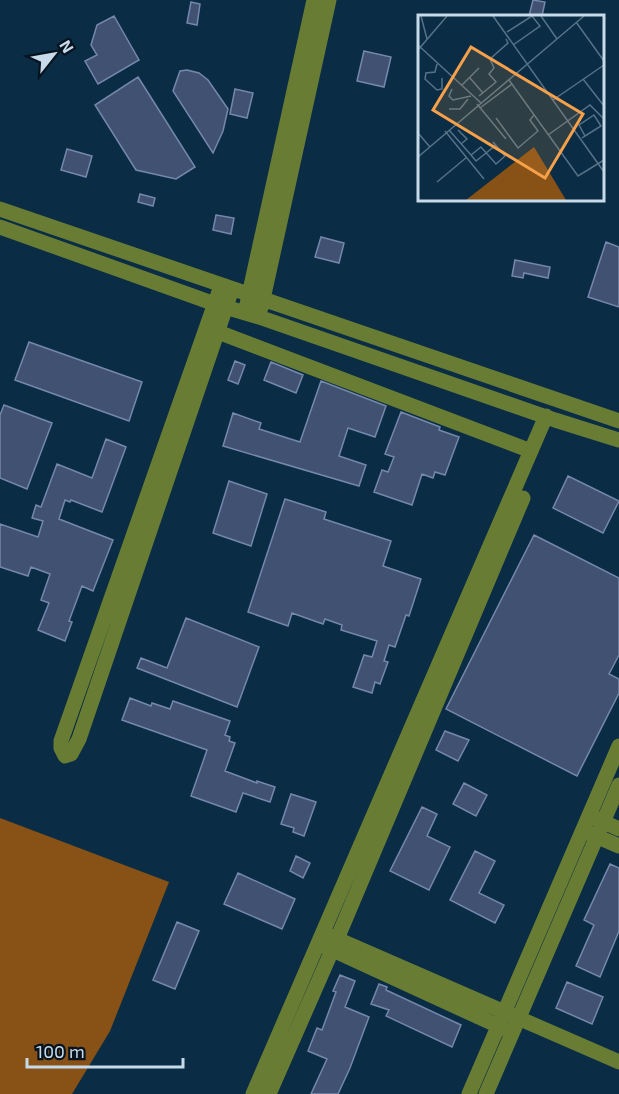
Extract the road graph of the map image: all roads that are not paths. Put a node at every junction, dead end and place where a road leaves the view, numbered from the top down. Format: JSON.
{"nodes":[{"id":1,"x":314,"y":0,"type":"edge"},
{"id":2,"x":328,"y":0,"type":"edge"},
{"id":3,"x":0,"y":208,"type":"edge"},
{"id":4,"x":0,"y":227,"type":"edge"},
{"id":5,"x":226,"y":287,"type":"junction"},
{"id":6,"x":256,"y":296,"type":"junction"},
{"id":7,"x":221,"y":305,"type":"junction"},
{"id":8,"x":252,"y":314,"type":"junction"},
{"id":9,"x":218,"y":332,"type":"junction"},
{"id":10,"x":550,"y":418,"type":"junction"},
{"id":11,"x":619,"y":422,"type":"edge"},
{"id":12,"x":619,"y":440,"type":"edge"},
{"id":13,"x":531,"y":451,"type":"junction"},
{"id":14,"x":619,"y":746,"type":"edge"},
{"id":15,"x":619,"y":785,"type":"edge"},
{"id":16,"x":593,"y":826,"type":"junction"},
{"id":17,"x":619,"y":829,"type":"edge"},
{"id":18,"x":619,"y":846,"type":"edge"},
{"id":19,"x":328,"y":941,"type":"junction"},
{"id":20,"x":508,"y":1023,"type":"junction"},
{"id":21,"x":619,"y":1062,"type":"edge"},
{"id":22,"x":253,"y":1094,"type":"edge"},
{"id":23,"x":268,"y":1094,"type":"edge"},
{"id":24,"x":469,"y":1094,"type":"edge"},
{"id":25,"x":486,"y":1094,"type":"edge"}],
"edges":[{"from":1,"to":6,"type":"street"},
{"from":2,"to":6,"type":"street"},
{"from":3,"to":5,"type":"street"},
{"from":4,"to":7,"type":"street"},
{"from":5,"to":6,"type":"street"},
{"from":5,"to":7,"type":"street"},
{"from":6,"to":8,"type":"street"},
{"from":6,"to":11,"type":"street"},
{"from":7,"to":8,"type":"street"},
{"from":7,"to":9,"type":"street"},
{"from":7,"to":9,"type":"street"},
{"from":8,"to":10,"type":"street"},
{"from":9,"to":13,"type":"street"},
{"from":10,"to":12,"type":"street"},
{"from":10,"to":13,"type":"street"},
{"from":10,"to":19,"type":"street"},
{"from":13,"to":19,"type":"street"},
{"from":14,"to":16,"type":"street"},
{"from":15,"to":16,"type":"street"},
{"from":16,"to":17,"type":"street"},
{"from":16,"to":18,"type":"street"},
{"from":16,"to":20,"type":"street"},
{"from":19,"to":20,"type":"street"},
{"from":19,"to":22,"type":"street"},
{"from":19,"to":23,"type":"street"},
{"from":20,"to":21,"type":"street"},
{"from":20,"to":24,"type":"street"},
{"from":20,"to":25,"type":"street"}]}
